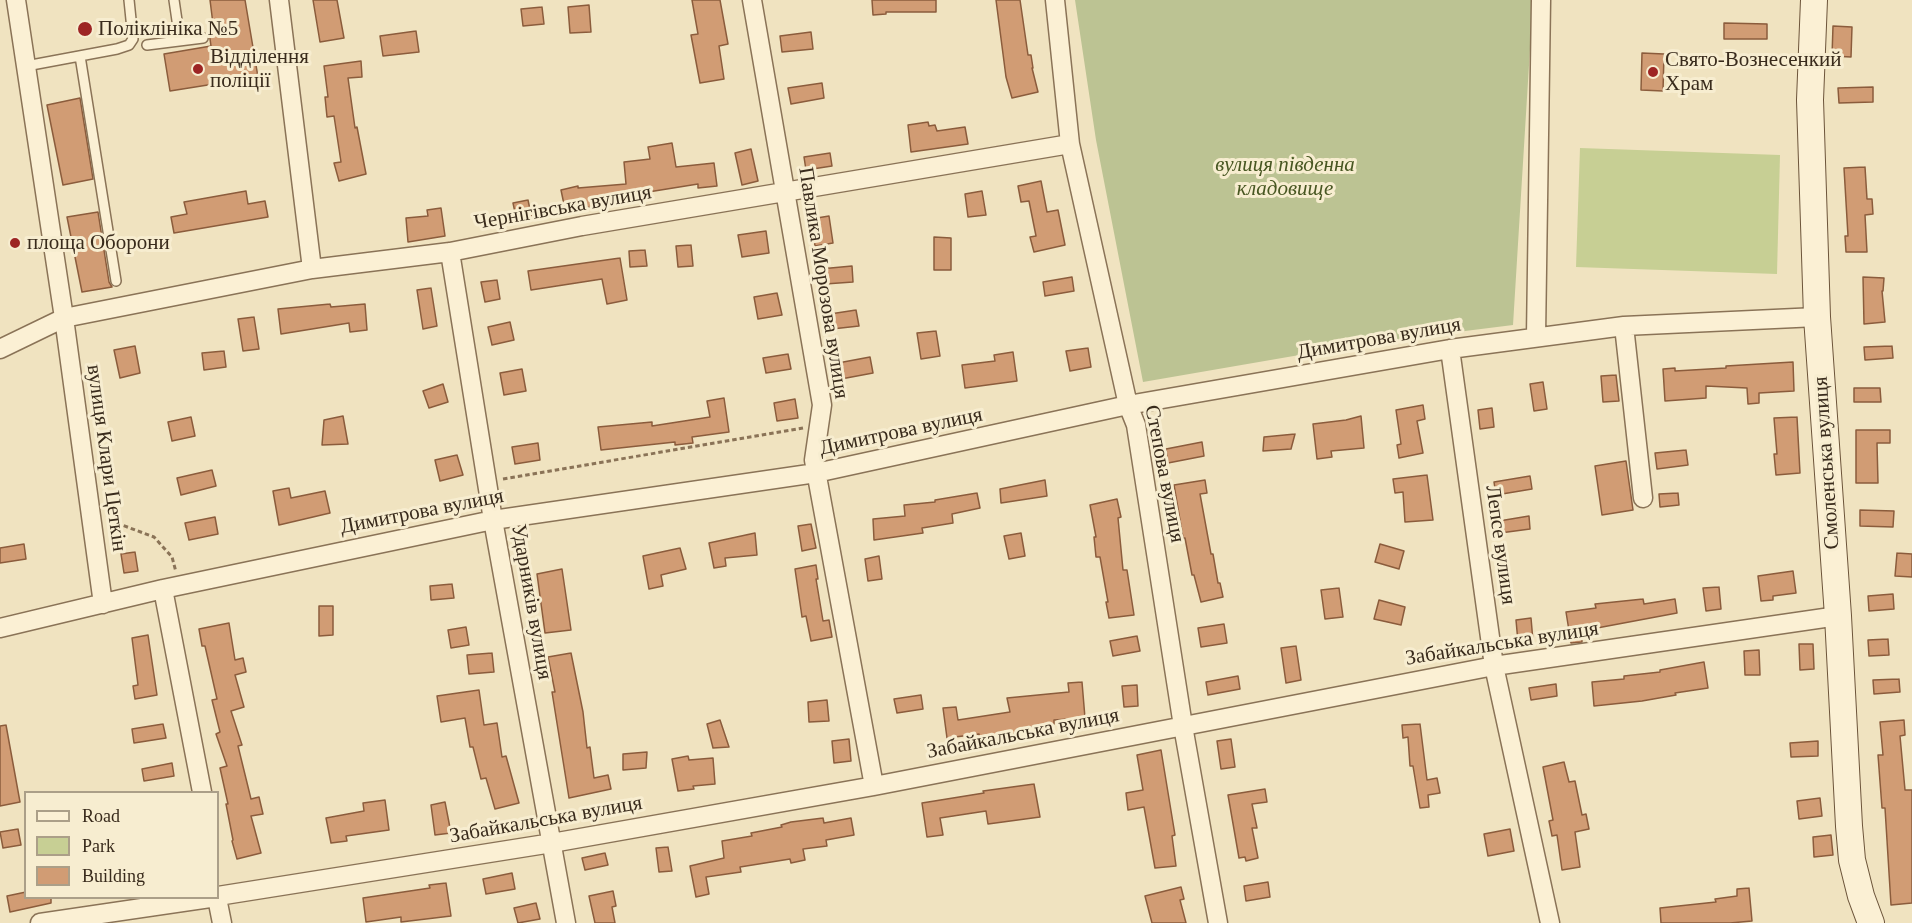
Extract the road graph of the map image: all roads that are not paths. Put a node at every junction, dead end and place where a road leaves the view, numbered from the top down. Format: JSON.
{"nodes":[{"id":1,"x":15,"y":0,"type":"edge"},
{"id":2,"x":129,"y":0,"type":"edge"},
{"id":3,"x":174,"y":0,"type":"edge"},
{"id":4,"x":279,"y":0,"type":"edge"},
{"id":5,"x":752,"y":0,"type":"edge"},
{"id":6,"x":1055,"y":0,"type":"edge"},
{"id":7,"x":1541,"y":0,"type":"edge"},
{"id":8,"x":1814,"y":0,"type":"edge"},
{"id":9,"x":0,"y":8,"type":"edge"},
{"id":10,"x":203,"y":38,"type":"dead end"},
{"id":11,"x":180,"y":41,"type":"junction"},
{"id":12,"x":147,"y":45,"type":"dead end"},
{"id":13,"x":80,"y":56,"type":"junction"},
{"id":14,"x":26,"y":66,"type":"junction"},
{"id":15,"x":1070,"y":144,"type":"junction"},
{"id":16,"x":785,"y":193,"type":"junction"},
{"id":17,"x":450,"y":252,"type":"junction"},
{"id":18,"x":312,"y":268,"type":"junction"},
{"id":19,"x":116,"y":281,"type":"dead end"},
{"id":20,"x":1817,"y":317,"type":"junction"},
{"id":21,"x":64,"y":318,"type":"junction"},
{"id":22,"x":1624,"y":326,"type":"junction"},
{"id":23,"x":1536,"y":336,"type":"junction"},
{"id":24,"x":0,"y":349,"type":"edge"},
{"id":25,"x":1450,"y":349,"type":"junction"},
{"id":26,"x":1128,"y":405,"type":"junction"},
{"id":27,"x":816,"y":473,"type":"junction"},
{"id":28,"x":1643,"y":498,"type":"dead end"},
{"id":29,"x":493,"y":520,"type":"junction"},
{"id":30,"x":172,"y":588,"type":"junction"},
{"id":31,"x":103,"y":604,"type":"junction"},
{"id":32,"x":1838,"y":616,"type":"junction"},
{"id":33,"x":0,"y":628,"type":"edge"},
{"id":34,"x":1494,"y":666,"type":"junction"},
{"id":35,"x":1183,"y":726,"type":"junction"},
{"id":36,"x":874,"y":786,"type":"junction"},
{"id":37,"x":202,"y":791,"type":"edge"},
{"id":38,"x":552,"y":843,"type":"junction"},
{"id":39,"x":219,"y":897,"type":"edge"},
{"id":40,"x":197,"y":899,"type":"edge"},
{"id":41,"x":217,"y":899,"type":"edge"},
{"id":42,"x":40,"y":923,"type":"edge"},
{"id":43,"x":222,"y":923,"type":"edge"},
{"id":44,"x":566,"y":923,"type":"edge"},
{"id":45,"x":1218,"y":923,"type":"edge"},
{"id":46,"x":1550,"y":923,"type":"edge"},
{"id":47,"x":1871,"y":923,"type":"edge"}],
"edges":[{"from":1,"to":9,"type":"street"},
{"from":1,"to":14,"type":"street"},
{"from":2,"to":13,"type":"lane"},
{"from":3,"to":11,"type":"lane"},
{"from":4,"to":18,"type":"street"},
{"from":5,"to":16,"type":"street","name":"Павлика Морозова вулиця"},
{"from":6,"to":15,"type":"street","name":"Степова вулиця"},
{"from":7,"to":23,"type":"street"},
{"from":8,"to":20,"type":"street","name":"Смоленська вулиця"},
{"from":10,"to":11,"type":"lane"},
{"from":11,"to":12,"type":"lane"},
{"from":13,"to":14,"type":"lane"},
{"from":13,"to":19,"type":"lane"},
{"from":14,"to":21,"type":"street"},
{"from":15,"to":16,"type":"street","name":"Чернігівська вулиця"},
{"from":15,"to":26,"type":"street","name":"Степова вулиця"},
{"from":16,"to":17,"type":"street","name":"Чернігівська вулиця"},
{"from":16,"to":27,"type":"street","name":"Павлика Морозова вулиця"},
{"from":17,"to":18,"type":"street","name":"Чернігівська вулиця"},
{"from":17,"to":29,"type":"street","name":"Ударників вулиця"},
{"from":18,"to":21,"type":"street","name":"Чернігівська вулиця"},
{"from":20,"to":22,"type":"street","name":"Димитрова вулиця"},
{"from":20,"to":32,"type":"street","name":"Смоленська вулиця"},
{"from":21,"to":24,"type":"street","name":"Чернігівська вулиця"},
{"from":21,"to":31,"type":"street","name":"вулиця Клари Цеткін"},
{"from":22,"to":23,"type":"street","name":"Димитрова вулиця"},
{"from":22,"to":28,"type":"street"},
{"from":23,"to":25,"type":"street","name":"Димитрова вулиця"},
{"from":25,"to":26,"type":"street","name":"Димитрова вулиця"},
{"from":25,"to":34,"type":"street","name":"Лепсе вулиця"},
{"from":26,"to":27,"type":"street","name":"Димитрова вулиця"},
{"from":26,"to":35,"type":"street","name":"Степова вулиця"},
{"from":27,"to":29,"type":"street","name":"Димитрова вулиця"},
{"from":27,"to":36,"type":"street","name":"Павлика Морозова вулиця"},
{"from":29,"to":30,"type":"street","name":"Димитрова вулиця"},
{"from":29,"to":38,"type":"street","name":"Ударників вулиця"},
{"from":30,"to":31,"type":"street","name":"Димитрова вулиця"},
{"from":30,"to":37,"type":"street"},
{"from":31,"to":33,"type":"street","name":"Димитрова вулиця"},
{"from":32,"to":34,"type":"street","name":"Забайкальська вулиця"},
{"from":32,"to":47,"type":"street","name":"Смоленська вулиця"},
{"from":34,"to":35,"type":"street","name":"Забайкальська вулиця"},
{"from":34,"to":46,"type":"street","name":"Лепсе вулиця"},
{"from":35,"to":36,"type":"street","name":"Забайкальська вулиця"},
{"from":35,"to":45,"type":"street","name":"Степова вулиця"},
{"from":36,"to":38,"type":"street","name":"Забайкальська вулиця"},
{"from":38,"to":39,"type":"street","name":"Забайкальська вулиця"},
{"from":38,"to":44,"type":"street","name":"Ударників вулиця"},
{"from":40,"to":42,"type":"street"},
{"from":41,"to":43,"type":"street"}]}
